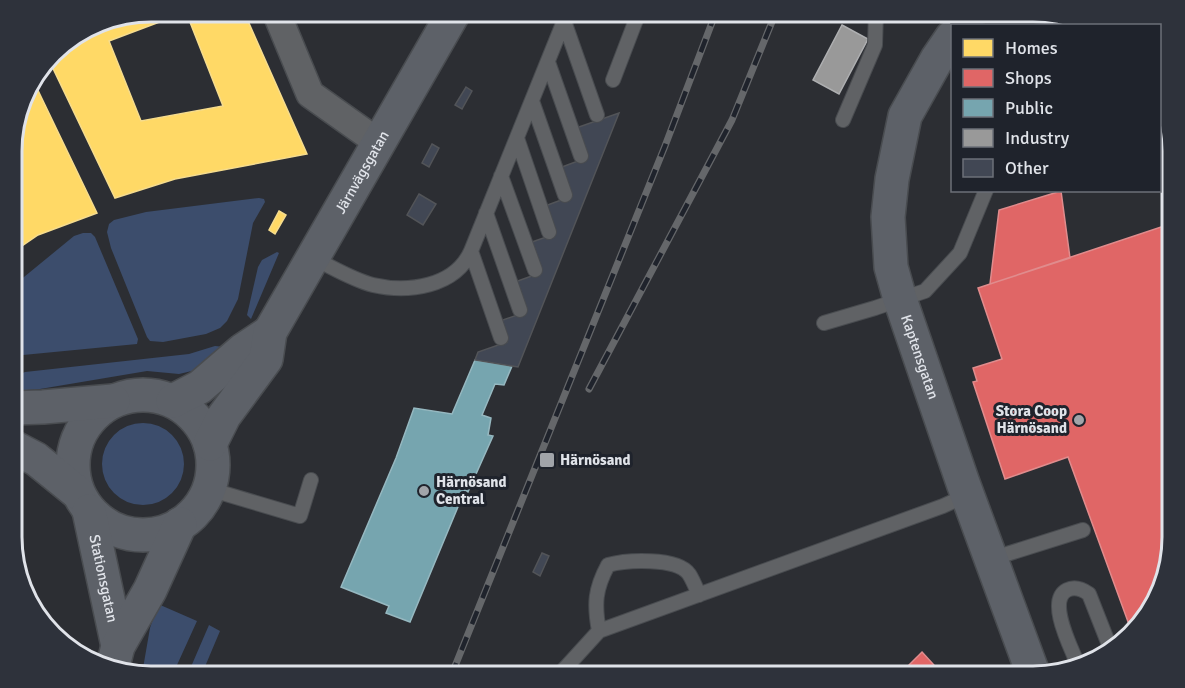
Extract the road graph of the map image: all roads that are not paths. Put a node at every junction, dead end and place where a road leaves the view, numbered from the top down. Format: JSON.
{"nodes":[{"id":1,"x":280,"y":22,"type":"edge"},
{"id":2,"x":448,"y":22,"type":"edge"},
{"id":3,"x":566,"y":22,"type":"edge"},
{"id":4,"x":571,"y":22,"type":"edge"},
{"id":5,"x":635,"y":22,"type":"edge"},
{"id":6,"x":876,"y":22,"type":"edge"},
{"id":7,"x":951,"y":38,"type":"edge"},
{"id":8,"x":548,"y":62,"type":"junction"},
{"id":9,"x":613,"y":80,"type":"dead end"},
{"id":10,"x":532,"y":101,"type":"junction"},
{"id":11,"x":597,"y":115,"type":"dead end"},
{"id":12,"x":843,"y":120,"type":"dead end"},
{"id":13,"x":517,"y":138,"type":"junction"},
{"id":14,"x":379,"y":142,"type":"junction"},
{"id":15,"x":581,"y":156,"type":"dead end"},
{"id":16,"x":501,"y":176,"type":"junction"},
{"id":17,"x":985,"y":192,"type":"edge"},
{"id":18,"x":565,"y":195,"type":"dead end"},
{"id":19,"x":486,"y":213,"type":"junction"},
{"id":20,"x":549,"y":232,"type":"dead end"},
{"id":21,"x":471,"y":250,"type":"junction"},
{"id":22,"x":313,"y":258,"type":"junction"},
{"id":23,"x":535,"y":270,"type":"dead end"},
{"id":24,"x":900,"y":299,"type":"junction"},
{"id":25,"x":520,"y":310,"type":"dead end"},
{"id":26,"x":824,"y":323,"type":"dead end"},
{"id":27,"x":270,"y":332,"type":"junction"},
{"id":28,"x":501,"y":338,"type":"dead end"},
{"id":29,"x":113,"y":401,"type":"junction"},
{"id":30,"x":173,"y":401,"type":"junction"},
{"id":31,"x":22,"y":408,"type":"edge"},
{"id":32,"x":210,"y":444,"type":"junction"},
{"id":33,"x":22,"y":452,"type":"edge"},
{"id":34,"x":311,"y":480,"type":"dead end"},
{"id":35,"x":209,"y":489,"type":"junction"},
{"id":36,"x":967,"y":495,"type":"junction"},
{"id":37,"x":84,"y":502,"type":"junction"},
{"id":38,"x":180,"y":524,"type":"junction"},
{"id":39,"x":1083,"y":530,"type":"dead end"},
{"id":40,"x":991,"y":559,"type":"junction"},
{"id":41,"x":699,"y":595,"type":"junction"},
{"id":42,"x":598,"y":631,"type":"junction"},
{"id":43,"x":1107,"y":642,"type":"edge"},
{"id":44,"x":116,"y":656,"type":"edge"},
{"id":45,"x":1076,"y":658,"type":"edge"},
{"id":46,"x":1030,"y":665,"type":"edge"},
{"id":47,"x":567,"y":666,"type":"edge"}],
"edges":[{"from":1,"to":14,"type":"street"},
{"from":2,"to":14,"type":"main road","name":"Järnvägsgatan"},
{"from":3,"to":8,"type":"lane"},
{"from":4,"to":11,"type":"lane"},
{"from":5,"to":9,"type":"lane"},
{"from":6,"to":12,"type":"lane"},
{"from":7,"to":24,"type":"main road","name":"Kaptensgatan"},
{"from":8,"to":10,"type":"lane"},
{"from":8,"to":15,"type":"lane"},
{"from":10,"to":13,"type":"lane"},
{"from":10,"to":18,"type":"lane"},
{"from":13,"to":16,"type":"lane"},
{"from":13,"to":20,"type":"lane"},
{"from":14,"to":22,"type":"main road","name":"Järnvägsgatan"},
{"from":16,"to":19,"type":"lane"},
{"from":16,"to":23,"type":"lane"},
{"from":17,"to":24,"type":"lane"},
{"from":19,"to":21,"type":"lane"},
{"from":19,"to":25,"type":"lane"},
{"from":21,"to":22,"type":"lane"},
{"from":21,"to":28,"type":"lane"},
{"from":22,"to":27,"type":"main road","name":"Järnvägsgatan"},
{"from":24,"to":26,"type":"lane"},
{"from":24,"to":36,"type":"main road","name":"Kaptensgatan"},
{"from":27,"to":30,"type":"main road","name":"Järnvägsgatan"},
{"from":27,"to":32,"type":"main road","name":"Järnvägsgatan"},
{"from":29,"to":30,"type":"main road"},
{"from":29,"to":31,"type":"main road"},
{"from":29,"to":37,"type":"main road"},
{"from":30,"to":32,"type":"main road"},
{"from":32,"to":35,"type":"main road"},
{"from":33,"to":37,"type":"main road"},
{"from":34,"to":35,"type":"lane"},
{"from":35,"to":38,"type":"main road"},
{"from":36,"to":40,"type":"main road","name":"Kaptensgatan"},
{"from":36,"to":41,"type":"lane"},
{"from":37,"to":38,"type":"main road"},
{"from":37,"to":44,"type":"main road","name":"Stationsgatan"},
{"from":38,"to":44,"type":"main road","name":"Stationsgatan"},
{"from":39,"to":40,"type":"lane"},
{"from":40,"to":46,"type":"main road","name":"Kaptensgatan"},
{"from":41,"to":42,"type":"lane"},
{"from":41,"to":42,"type":"lane"},
{"from":42,"to":47,"type":"lane"},
{"from":43,"to":45,"type":"lane"}]}
